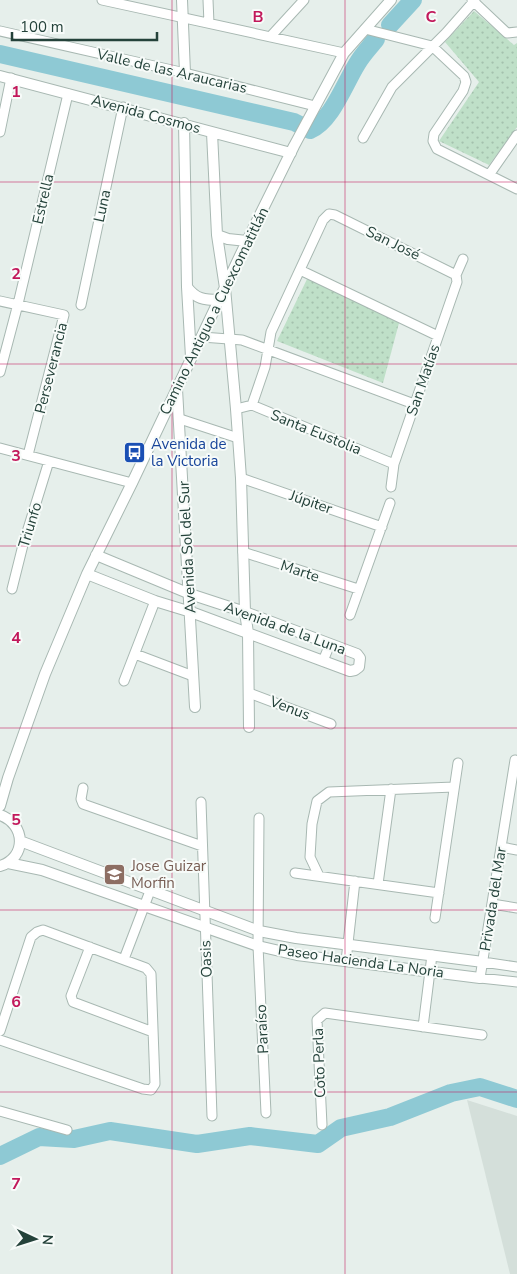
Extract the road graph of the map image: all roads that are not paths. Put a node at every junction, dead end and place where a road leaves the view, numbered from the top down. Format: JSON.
{"nodes":[{"id":1,"x":102,"y":0,"type":"edge"},
{"id":2,"x":182,"y":0,"type":"edge"},
{"id":3,"x":208,"y":0,"type":"edge"},
{"id":4,"x":304,"y":0,"type":"edge"},
{"id":5,"x":391,"y":0,"type":"edge"},
{"id":6,"x":473,"y":1,"type":"edge"},
{"id":7,"x":127,"y":3,"type":"edge"},
{"id":8,"x":182,"y":18,"type":"junction"},
{"id":9,"x":209,"y":22,"type":"junction"},
{"id":10,"x":365,"y":29,"type":"junction"},
{"id":11,"x":0,"y":31,"type":"edge"},
{"id":12,"x":517,"y":32,"type":"edge"},
{"id":13,"x":270,"y":37,"type":"junction"},
{"id":14,"x":432,"y":46,"type":"junction"},
{"id":15,"x":344,"y":53,"type":"junction"},
{"id":16,"x":185,"y":73,"type":"junction"},
{"id":17,"x":0,"y":76,"type":"edge"},
{"id":18,"x":11,"y":78,"type":"junction"},
{"id":19,"x":68,"y":94,"type":"junction"},
{"id":20,"x":315,"y":106,"type":"junction"},
{"id":21,"x":123,"y":107,"type":"junction"},
{"id":22,"x":184,"y":123,"type":"junction"},
{"id":23,"x":0,"y":132,"type":"edge"},
{"id":24,"x":212,"y":133,"type":"junction"},
{"id":25,"x":517,"y":135,"type":"edge"},
{"id":26,"x":363,"y":138,"type":"dead end"},
{"id":27,"x":293,"y":149,"type":"junction"},
{"id":28,"x":488,"y":176,"type":"junction"},
{"id":29,"x":517,"y":190,"type":"edge"},
{"id":30,"x":217,"y":235,"type":"junction"},
{"id":31,"x":247,"y":241,"type":"junction"},
{"id":32,"x":462,"y":259,"type":"dead end"},
{"id":33,"x":300,"y":270,"type":"junction"},
{"id":34,"x":456,"y":274,"type":"junction"},
{"id":35,"x":187,"y":287,"type":"junction"},
{"id":36,"x":225,"y":288,"type":"junction"},
{"id":37,"x":219,"y":300,"type":"junction"},
{"id":38,"x":0,"y":301,"type":"edge"},
{"id":39,"x":18,"y":304,"type":"junction"},
{"id":40,"x":81,"y":305,"type":"dead end"},
{"id":41,"x":438,"y":336,"type":"junction"},
{"id":42,"x":202,"y":337,"type":"junction"},
{"id":43,"x":230,"y":338,"type":"junction"},
{"id":44,"x":267,"y":349,"type":"junction"},
{"id":45,"x":191,"y":358,"type":"junction"},
{"id":46,"x":0,"y":372,"type":"edge"},
{"id":47,"x":177,"y":388,"type":"junction"},
{"id":48,"x":414,"y":404,"type":"junction"},
{"id":49,"x":252,"y":405,"type":"junction"},
{"id":50,"x":236,"y":410,"type":"junction"},
{"id":51,"x":180,"y":419,"type":"junction"},
{"id":52,"x":238,"y":438,"type":"junction"},
{"id":53,"x":0,"y":449,"type":"edge"},
{"id":54,"x":28,"y":455,"type":"junction"},
{"id":55,"x":49,"y":461,"type":"junction"},
{"id":56,"x":394,"y":464,"type":"junction"},
{"id":57,"x":241,"y":478,"type":"junction"},
{"id":58,"x":132,"y":483,"type":"junction"},
{"id":59,"x":391,"y":487,"type":"dead end"},
{"id":60,"x":390,"y":502,"type":"dead end"},
{"id":61,"x":382,"y":527,"type":"junction"},
{"id":62,"x":243,"y":552,"type":"junction"},
{"id":63,"x":96,"y":555,"type":"junction"},
{"id":64,"x":87,"y":574,"type":"junction"},
{"id":65,"x":12,"y":589,"type":"dead end"},
{"id":66,"x":358,"y":589,"type":"junction"},
{"id":67,"x":190,"y":594,"type":"junction"},
{"id":68,"x":155,"y":601,"type":"junction"},
{"id":69,"x":191,"y":612,"type":"junction"},
{"id":70,"x":245,"y":612,"type":"junction"},
{"id":71,"x":350,"y":615,"type":"dead end"},
{"id":72,"x":248,"y":633,"type":"junction"},
{"id":73,"x":330,"y":644,"type":"junction"},
{"id":74,"x":135,"y":654,"type":"junction"},
{"id":75,"x":323,"y":661,"type":"junction"},
{"id":76,"x":193,"y":676,"type":"junction"},
{"id":77,"x":124,"y":681,"type":"dead end"},
{"id":78,"x":248,"y":693,"type":"junction"},
{"id":79,"x":195,"y":707,"type":"dead end"},
{"id":80,"x":331,"y":724,"type":"dead end"},
{"id":81,"x":250,"y":727,"type":"dead end"},
{"id":82,"x":515,"y":760,"type":"dead end"},
{"id":83,"x":458,"y":762,"type":"dead end"},
{"id":84,"x":454,"y":787,"type":"junction"},
{"id":85,"x":83,"y":788,"type":"dead end"},
{"id":86,"x":391,"y":790,"type":"junction"},
{"id":87,"x":201,"y":802,"type":"dead end"},
{"id":88,"x":0,"y":806,"type":"edge"},
{"id":89,"x":0,"y":815,"type":"edge"},
{"id":90,"x":259,"y":818,"type":"dead end"},
{"id":91,"x":20,"y":840,"type":"junction"},
{"id":92,"x":202,"y":846,"type":"junction"},
{"id":93,"x":501,"y":848,"type":"junction"},
{"id":94,"x":517,"y":850,"type":"edge"},
{"id":95,"x":4,"y":864,"type":"edge"},
{"id":96,"x":295,"y":873,"type":"dead end"},
{"id":97,"x":319,"y":876,"type":"junction"},
{"id":98,"x":355,"y":881,"type":"junction"},
{"id":99,"x":378,"y":884,"type":"junction"},
{"id":100,"x":150,"y":891,"type":"junction"},
{"id":101,"x":439,"y":893,"type":"junction"},
{"id":102,"x":492,"y":904,"type":"junction"},
{"id":103,"x":144,"y":906,"type":"junction"},
{"id":104,"x":517,"y":908,"type":"edge"},
{"id":105,"x":204,"y":910,"type":"junction"},
{"id":106,"x":435,"y":918,"type":"dead end"},
{"id":107,"x":204,"y":926,"type":"junction"},
{"id":108,"x":259,"y":931,"type":"junction"},
{"id":109,"x":347,"y":945,"type":"junction"},
{"id":110,"x":258,"y":946,"type":"junction"},
{"id":111,"x":90,"y":947,"type":"junction"},
{"id":112,"x":432,"y":955,"type":"junction"},
{"id":113,"x":124,"y":959,"type":"junction"},
{"id":114,"x":346,"y":961,"type":"junction"},
{"id":115,"x":483,"y":962,"type":"junction"},
{"id":116,"x":517,"y":967,"type":"edge"},
{"id":117,"x":430,"y":972,"type":"junction"},
{"id":118,"x":480,"y":978,"type":"junction"},
{"id":119,"x":517,"y":982,"type":"edge"},
{"id":120,"x":423,"y":1027,"type":"junction"},
{"id":121,"x":0,"y":1031,"type":"edge"},
{"id":122,"x":153,"y":1032,"type":"junction"},
{"id":123,"x":482,"y":1035,"type":"dead end"},
{"id":124,"x":0,"y":1040,"type":"edge"},
{"id":125,"x":0,"y":1111,"type":"edge"},
{"id":126,"x":266,"y":1113,"type":"dead end"},
{"id":127,"x":212,"y":1116,"type":"dead end"},
{"id":128,"x":322,"y":1125,"type":"dead end"},
{"id":129,"x":67,"y":1130,"type":"dead end"}],
"edges":[{"from":1,"to":7,"type":"street"},
{"from":2,"to":8,"type":"street"},
{"from":3,"to":9,"type":"street"},
{"from":4,"to":13,"type":"street"},
{"from":5,"to":10,"type":"street","name":"Camino Antiguo a Cuexcomatitlán"},
{"from":6,"to":12,"type":"street"},
{"from":6,"to":14,"type":"street"},
{"from":7,"to":8,"type":"street"},
{"from":8,"to":9,"type":"street"},
{"from":8,"to":16,"type":"street"},
{"from":9,"to":13,"type":"street"},
{"from":10,"to":14,"type":"street"},
{"from":10,"to":15,"type":"street","name":"Camino Antiguo a Cuexcomatitlán"},
{"from":11,"to":16,"type":"street","name":"Valle de las Araucarias"},
{"from":13,"to":15,"type":"street"},
{"from":14,"to":26,"type":"street"},
{"from":14,"to":28,"type":"street"},
{"from":15,"to":20,"type":"street","name":"Camino Antiguo a Cuexcomatitlán"},
{"from":16,"to":20,"type":"street","name":"Valle de las Araucarias"},
{"from":17,"to":18,"type":"street","name":"Avenida Cosmos"},
{"from":18,"to":19,"type":"street","name":"Avenida Cosmos"},
{"from":18,"to":23,"type":"street"},
{"from":19,"to":21,"type":"street","name":"Avenida Cosmos"},
{"from":19,"to":39,"type":"street","name":"Estrella"},
{"from":20,"to":27,"type":"street","name":"Camino Antiguo a Cuexcomatitlán"},
{"from":21,"to":22,"type":"street","name":"Avenida Cosmos"},
{"from":21,"to":40,"type":"street","name":"Luna"},
{"from":22,"to":24,"type":"street","name":"Avenida Cosmos"},
{"from":22,"to":35,"type":"street"},
{"from":24,"to":27,"type":"street","name":"Avenida Cosmos"},
{"from":24,"to":30,"type":"street"},
{"from":25,"to":28,"type":"street"},
{"from":27,"to":31,"type":"street","name":"Camino Antiguo a Cuexcomatitlán"},
{"from":28,"to":29,"type":"street"},
{"from":30,"to":31,"type":"street"},
{"from":30,"to":36,"type":"street"},
{"from":31,"to":36,"type":"street","name":"Camino Antiguo a Cuexcomatitlán"},
{"from":32,"to":34,"type":"street","name":"San Matías"},
{"from":33,"to":34,"type":"street","name":"San José"},
{"from":33,"to":41,"type":"street"},
{"from":33,"to":44,"type":"street"},
{"from":34,"to":41,"type":"street","name":"San Matías"},
{"from":35,"to":37,"type":"street"},
{"from":35,"to":45,"type":"street"},
{"from":36,"to":37,"type":"street","name":"Camino Antiguo a Cuexcomatitlán"},
{"from":36,"to":43,"type":"street"},
{"from":37,"to":42,"type":"street","name":"Camino Antiguo a Cuexcomatitlán"},
{"from":38,"to":39,"type":"street","name":"Perseverancia"},
{"from":39,"to":46,"type":"street","name":"Estrella"},
{"from":39,"to":54,"type":"street","name":"Perseverancia"},
{"from":41,"to":48,"type":"street","name":"San Matías"},
{"from":42,"to":43,"type":"street"},
{"from":42,"to":45,"type":"street","name":"Camino Antiguo a Cuexcomatitlán"},
{"from":43,"to":44,"type":"street"},
{"from":43,"to":50,"type":"street"},
{"from":44,"to":48,"type":"street"},
{"from":44,"to":49,"type":"street"},
{"from":45,"to":47,"type":"street","name":"Camino Antiguo a Cuexcomatitlán"},
{"from":47,"to":51,"type":"street","name":"Avenida Sol del Sur"},
{"from":47,"to":58,"type":"street","name":"Camino Antiguo a Cuexcomatitlán"},
{"from":48,"to":56,"type":"street","name":"San Matías"},
{"from":49,"to":50,"type":"street","name":"Santa Eustolia"},
{"from":49,"to":56,"type":"street","name":"Santa Eustolia"},
{"from":50,"to":52,"type":"street"},
{"from":51,"to":52,"type":"street"},
{"from":51,"to":67,"type":"street","name":"Avenida Sol del Sur"},
{"from":52,"to":57,"type":"street"},
{"from":53,"to":54,"type":"street"},
{"from":54,"to":55,"type":"street"},
{"from":55,"to":58,"type":"street"},
{"from":55,"to":65,"type":"street","name":"Triunfo"},
{"from":56,"to":59,"type":"street","name":"San Matías"},
{"from":57,"to":61,"type":"street","name":"Júpiter"},
{"from":57,"to":62,"type":"street"},
{"from":58,"to":63,"type":"street","name":"Camino Antiguo a Cuexcomatitlán"},
{"from":60,"to":61,"type":"street"},
{"from":61,"to":66,"type":"street"},
{"from":62,"to":66,"type":"street","name":"Marte"},
{"from":62,"to":70,"type":"street"},
{"from":63,"to":64,"type":"street","name":"Camino Antiguo a Cuexcomatitlán"},
{"from":63,"to":67,"type":"street","name":"Avenida de la Luna"},
{"from":64,"to":68,"type":"street","name":"Avenida de la Luna"},
{"from":64,"to":88,"type":"street","name":"Camino Antiguo a Cuexcomatitlán"},
{"from":66,"to":71,"type":"street"},
{"from":67,"to":69,"type":"street","name":"Avenida Sol del Sur"},
{"from":67,"to":70,"type":"street","name":"Avenida de la Luna"},
{"from":68,"to":69,"type":"street","name":"Avenida de la Luna"},
{"from":68,"to":74,"type":"street"},
{"from":69,"to":72,"type":"street","name":"Avenida de la Luna"},
{"from":69,"to":76,"type":"street","name":"Avenida Sol del Sur"},
{"from":70,"to":72,"type":"street"},
{"from":70,"to":73,"type":"street","name":"Avenida de la Luna"},
{"from":72,"to":75,"type":"street","name":"Avenida de la Luna"},
{"from":72,"to":78,"type":"street"},
{"from":73,"to":75,"type":"street"},
{"from":73,"to":75,"type":"street","name":"Avenida de la Luna"},
{"from":74,"to":76,"type":"street"},
{"from":74,"to":77,"type":"street"},
{"from":76,"to":79,"type":"street","name":"Avenida Sol del Sur"},
{"from":78,"to":80,"type":"street","name":"Venus"},
{"from":78,"to":81,"type":"street"},
{"from":82,"to":93,"type":"street","name":"Privada del Mar"},
{"from":83,"to":84,"type":"street"},
{"from":84,"to":86,"type":"street"},
{"from":84,"to":101,"type":"street"},
{"from":85,"to":92,"type":"street"},
{"from":86,"to":97,"type":"street"},
{"from":86,"to":99,"type":"street"},
{"from":87,"to":92,"type":"street","name":"Oasis"},
{"from":89,"to":91,"type":"street"},
{"from":90,"to":108,"type":"street"},
{"from":91,"to":95,"type":"street"},
{"from":91,"to":100,"type":"street","name":"Paseo Hacienda La Noria"},
{"from":92,"to":105,"type":"street","name":"Oasis"},
{"from":93,"to":94,"type":"street"},
{"from":93,"to":102,"type":"street","name":"Privada del Mar"},
{"from":95,"to":103,"type":"street","name":"Paseo Hacienda La Noria"},
{"from":96,"to":97,"type":"street"},
{"from":97,"to":98,"type":"street"},
{"from":98,"to":99,"type":"street"},
{"from":98,"to":109,"type":"street"},
{"from":99,"to":101,"type":"street"},
{"from":100,"to":103,"type":"street"},
{"from":100,"to":105,"type":"street","name":"Paseo Hacienda La Noria"},
{"from":101,"to":106,"type":"street"},
{"from":102,"to":104,"type":"street"},
{"from":102,"to":115,"type":"street","name":"Privada del Mar"},
{"from":103,"to":107,"type":"street","name":"Paseo Hacienda La Noria"},
{"from":103,"to":113,"type":"street"},
{"from":105,"to":107,"type":"street","name":"Oasis"},
{"from":105,"to":108,"type":"street","name":"Paseo Hacienda La Noria"},
{"from":107,"to":110,"type":"street","name":"Paseo Hacienda La Noria"},
{"from":107,"to":127,"type":"street","name":"Oasis"},
{"from":108,"to":109,"type":"street","name":"Paseo Hacienda La Noria"},
{"from":108,"to":110,"type":"street","name":"Paraíso"},
{"from":109,"to":112,"type":"street","name":"Paseo Hacienda La Noria"},
{"from":109,"to":114,"type":"street"},
{"from":110,"to":114,"type":"street","name":"Paseo Hacienda La Noria"},
{"from":110,"to":126,"type":"street","name":"Paraíso"},
{"from":111,"to":113,"type":"street"},
{"from":111,"to":121,"type":"street"},
{"from":111,"to":122,"type":"street"},
{"from":112,"to":115,"type":"street","name":"Paseo Hacienda La Noria"},
{"from":112,"to":117,"type":"street"},
{"from":113,"to":122,"type":"street"},
{"from":114,"to":117,"type":"street","name":"Paseo Hacienda La Noria"},
{"from":115,"to":116,"type":"street","name":"Paseo Hacienda La Noria"},
{"from":115,"to":118,"type":"street","name":"Privada del Mar"},
{"from":117,"to":118,"type":"street","name":"Paseo Hacienda La Noria"},
{"from":117,"to":120,"type":"street"},
{"from":118,"to":119,"type":"street","name":"Paseo Hacienda La Noria"},
{"from":120,"to":123,"type":"street","name":"Coto Perla"},
{"from":120,"to":128,"type":"street","name":"Coto Perla"},
{"from":122,"to":124,"type":"street"},
{"from":125,"to":129,"type":"street"}]}
